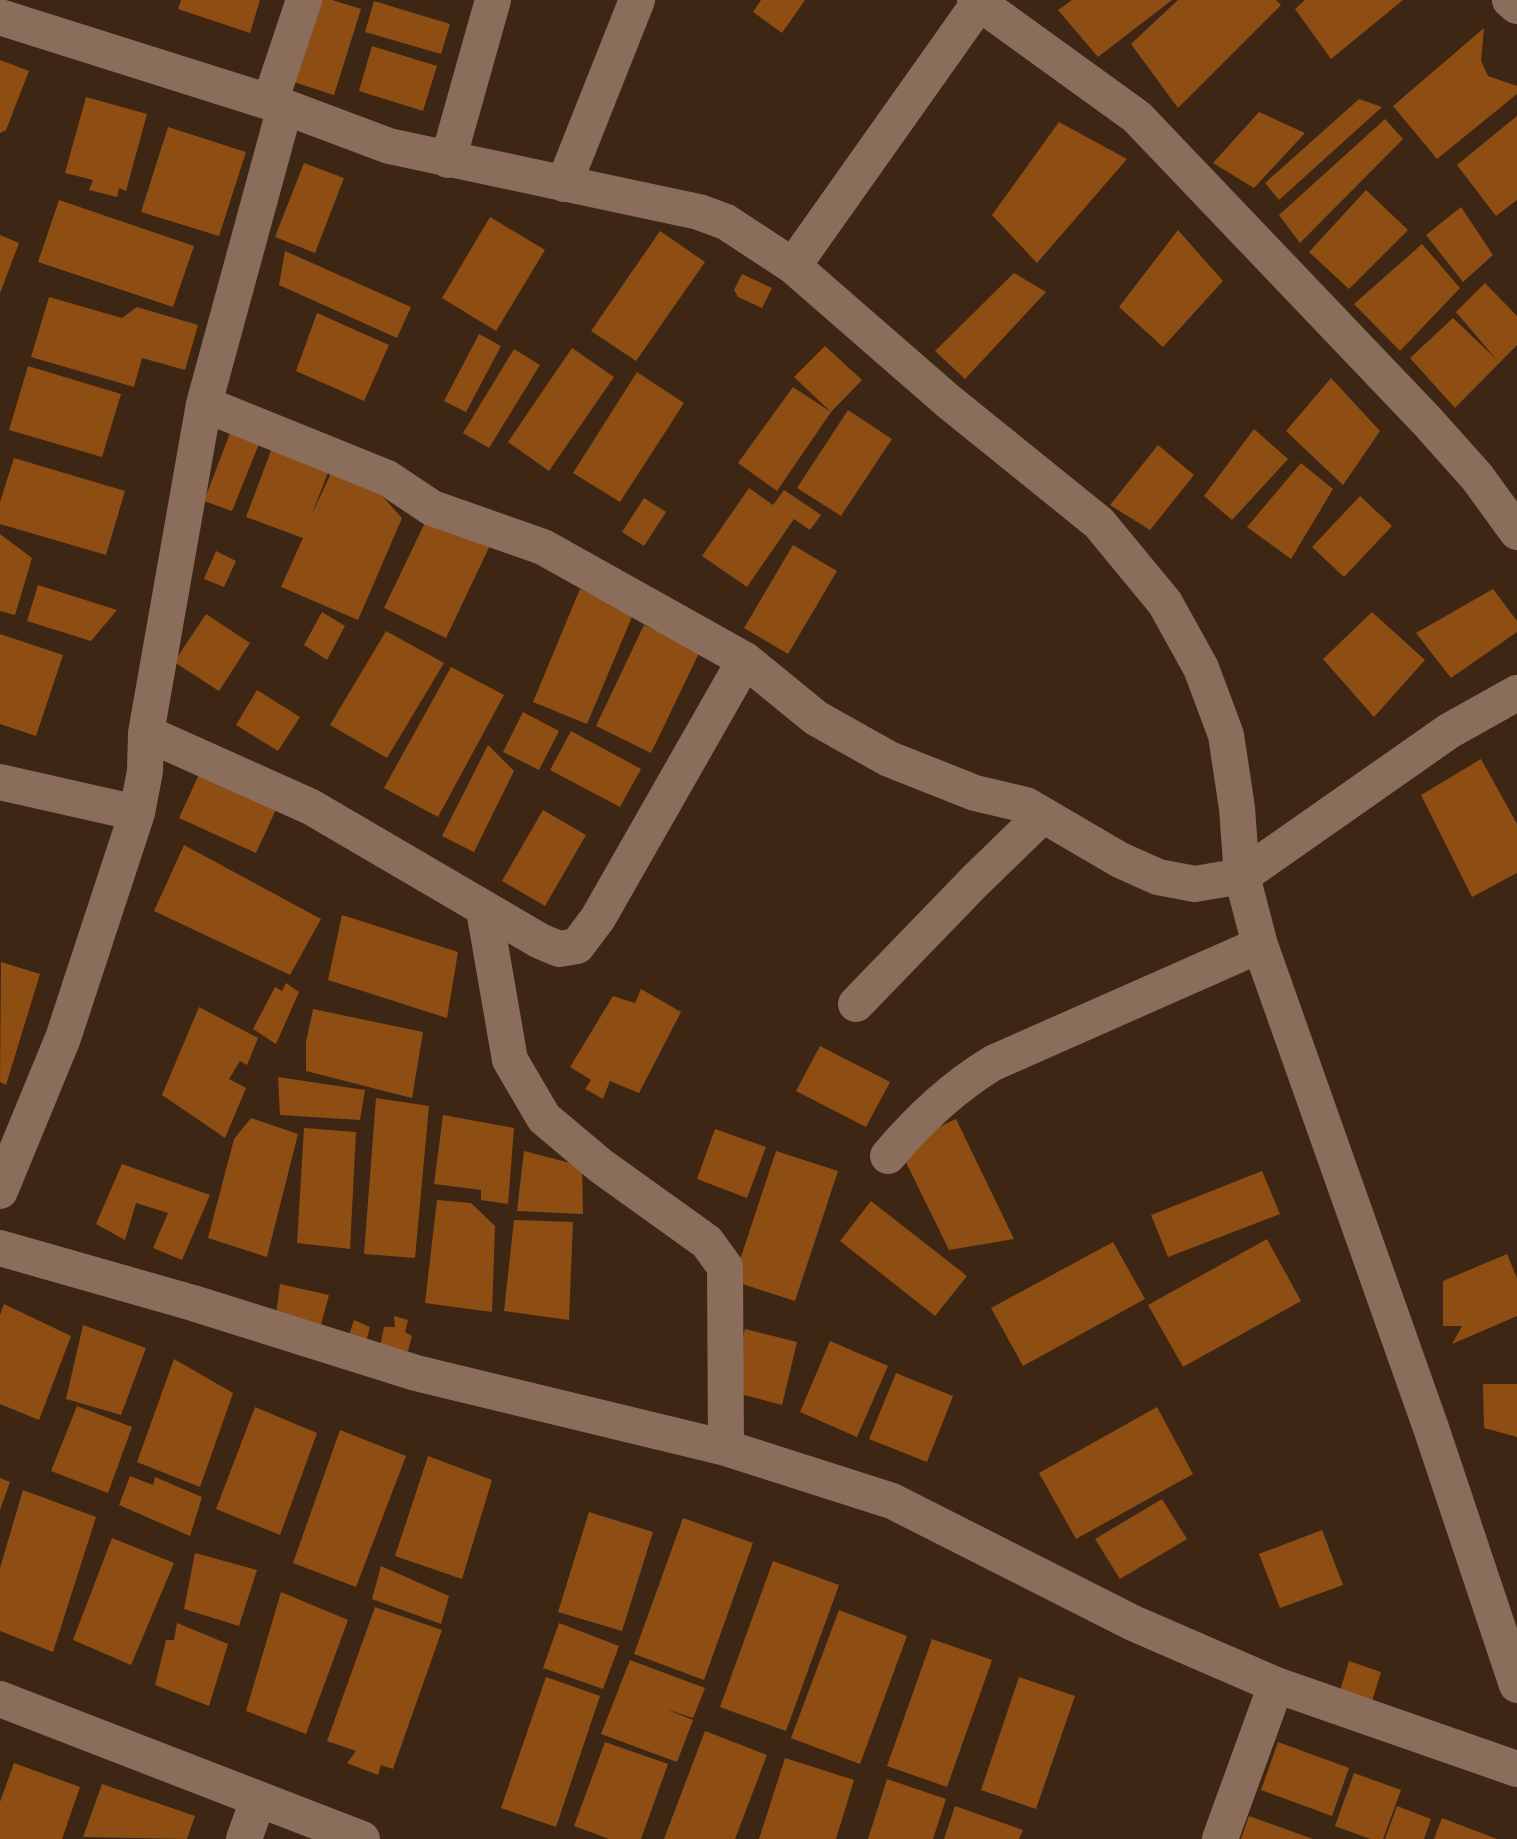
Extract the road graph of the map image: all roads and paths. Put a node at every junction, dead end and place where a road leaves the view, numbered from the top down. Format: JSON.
{"nodes":[{"id":1,"x":304,"y":0,"type":"edge"},
{"id":2,"x":493,"y":0,"type":"edge"},
{"id":3,"x":637,"y":0,"type":"edge"},
{"id":4,"x":1510,"y":0,"type":"edge"},
{"id":5,"x":977,"y":2,"type":"edge"},
{"id":6,"x":1517,"y":6,"type":"edge"},
{"id":7,"x":0,"y":17,"type":"edge"},
{"id":8,"x":278,"y":104,"type":"junction"},
{"id":9,"x":448,"y":160,"type":"junction"},
{"id":10,"x":564,"y":184,"type":"junction"},
{"id":11,"x":793,"y":266,"type":"junction"},
{"id":12,"x":204,"y":404,"type":"junction"},
{"id":13,"x":1517,"y":532,"type":"edge"},
{"id":14,"x":745,"y":660,"type":"junction"},
{"id":15,"x":1517,"y":693,"type":"edge"},
{"id":16,"x":146,"y":733,"type":"junction"},
{"id":17,"x":0,"y":782,"type":"edge"},
{"id":18,"x":137,"y":813,"type":"junction"},
{"id":19,"x":1043,"y":815,"type":"junction"},
{"id":20,"x":1242,"y":876,"type":"junction"},
{"id":21,"x":484,"y":910,"type":"junction"},
{"id":22,"x":1260,"y":945,"type":"junction"},
{"id":23,"x":856,"y":1004,"type":"dead end"},
{"id":24,"x":888,"y":1156,"type":"dead end"},
{"id":25,"x":0,"y":1191,"type":"edge"},
{"id":26,"x":0,"y":1248,"type":"edge"},
{"id":27,"x":726,"y":1448,"type":"junction"},
{"id":28,"x":1504,"y":1606,"type":"edge"},
{"id":29,"x":1276,"y":1685,"type":"junction"},
{"id":30,"x":1517,"y":1685,"type":"edge"},
{"id":31,"x":0,"y":1699,"type":"edge"},
{"id":32,"x":1517,"y":1769,"type":"edge"},
{"id":33,"x":258,"y":1800,"type":"junction"},
{"id":34,"x":244,"y":1839,"type":"edge"},
{"id":35,"x":362,"y":1839,"type":"edge"},
{"id":36,"x":1220,"y":1839,"type":"edge"}],
"edges":[{"from":1,"to":8,"type":"street"},
{"from":2,"to":9,"type":"street"},
{"from":3,"to":10,"type":"street"},
{"from":4,"to":6,"type":"street"},
{"from":5,"to":11,"type":"street"},
{"from":5,"to":13,"type":"street"},
{"from":7,"to":8,"type":"street"},
{"from":8,"to":9,"type":"street"},
{"from":8,"to":12,"type":"street"},
{"from":9,"to":10,"type":"street"},
{"from":10,"to":11,"type":"street"},
{"from":11,"to":20,"type":"street"},
{"from":12,"to":14,"type":"street"},
{"from":12,"to":16,"type":"street"},
{"from":14,"to":19,"type":"street"},
{"from":14,"to":21,"type":"street"},
{"from":15,"to":20,"type":"street"},
{"from":16,"to":18,"type":"street"},
{"from":16,"to":21,"type":"street"},
{"from":17,"to":18,"type":"street"},
{"from":18,"to":25,"type":"street"},
{"from":19,"to":20,"type":"street"},
{"from":19,"to":23,"type":"street"},
{"from":20,"to":22,"type":"street"},
{"from":21,"to":27,"type":"street"},
{"from":22,"to":24,"type":"street"},
{"from":22,"to":28,"type":"street"},
{"from":26,"to":27,"type":"street"},
{"from":27,"to":29,"type":"street"},
{"from":28,"to":30,"type":"street"},
{"from":29,"to":32,"type":"street"},
{"from":29,"to":36,"type":"street"},
{"from":31,"to":33,"type":"street"},
{"from":33,"to":34,"type":"street"},
{"from":33,"to":35,"type":"street"}]}
